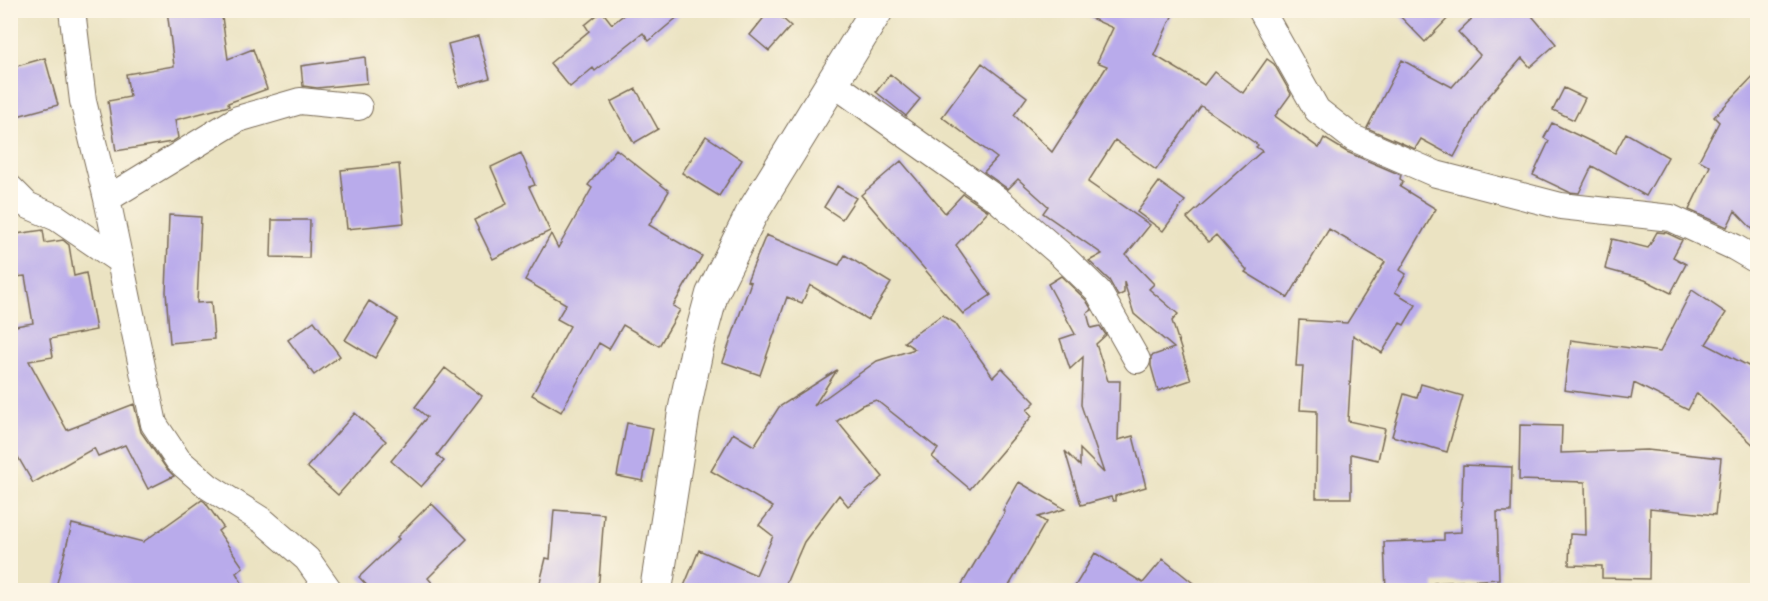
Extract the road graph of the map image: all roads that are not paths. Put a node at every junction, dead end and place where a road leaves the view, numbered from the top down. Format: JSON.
{"nodes":[{"id":1,"x":72,"y":10,"type":"edge"},
{"id":2,"x":877,"y":10,"type":"edge"},
{"id":3,"x":1261,"y":10,"type":"edge"},
{"id":4,"x":833,"y":83,"type":"junction"},
{"id":5,"x":359,"y":107,"type":"dead end"},
{"id":6,"x":10,"y":188,"type":"edge"},
{"id":7,"x":107,"y":199,"type":"junction"},
{"id":8,"x":120,"y":261,"type":"junction"},
{"id":9,"x":1758,"y":261,"type":"edge"},
{"id":10,"x":1137,"y":360,"type":"dead end"},
{"id":11,"x":329,"y":591,"type":"edge"},
{"id":12,"x":656,"y":591,"type":"edge"}],
"edges":[{"from":1,"to":7,"type":"street"},
{"from":2,"to":4,"type":"street"},
{"from":3,"to":9,"type":"street"},
{"from":4,"to":10,"type":"street"},
{"from":4,"to":12,"type":"street"},
{"from":5,"to":7,"type":"street"},
{"from":6,"to":8,"type":"street"},
{"from":7,"to":8,"type":"street"},
{"from":8,"to":11,"type":"street"}]}
